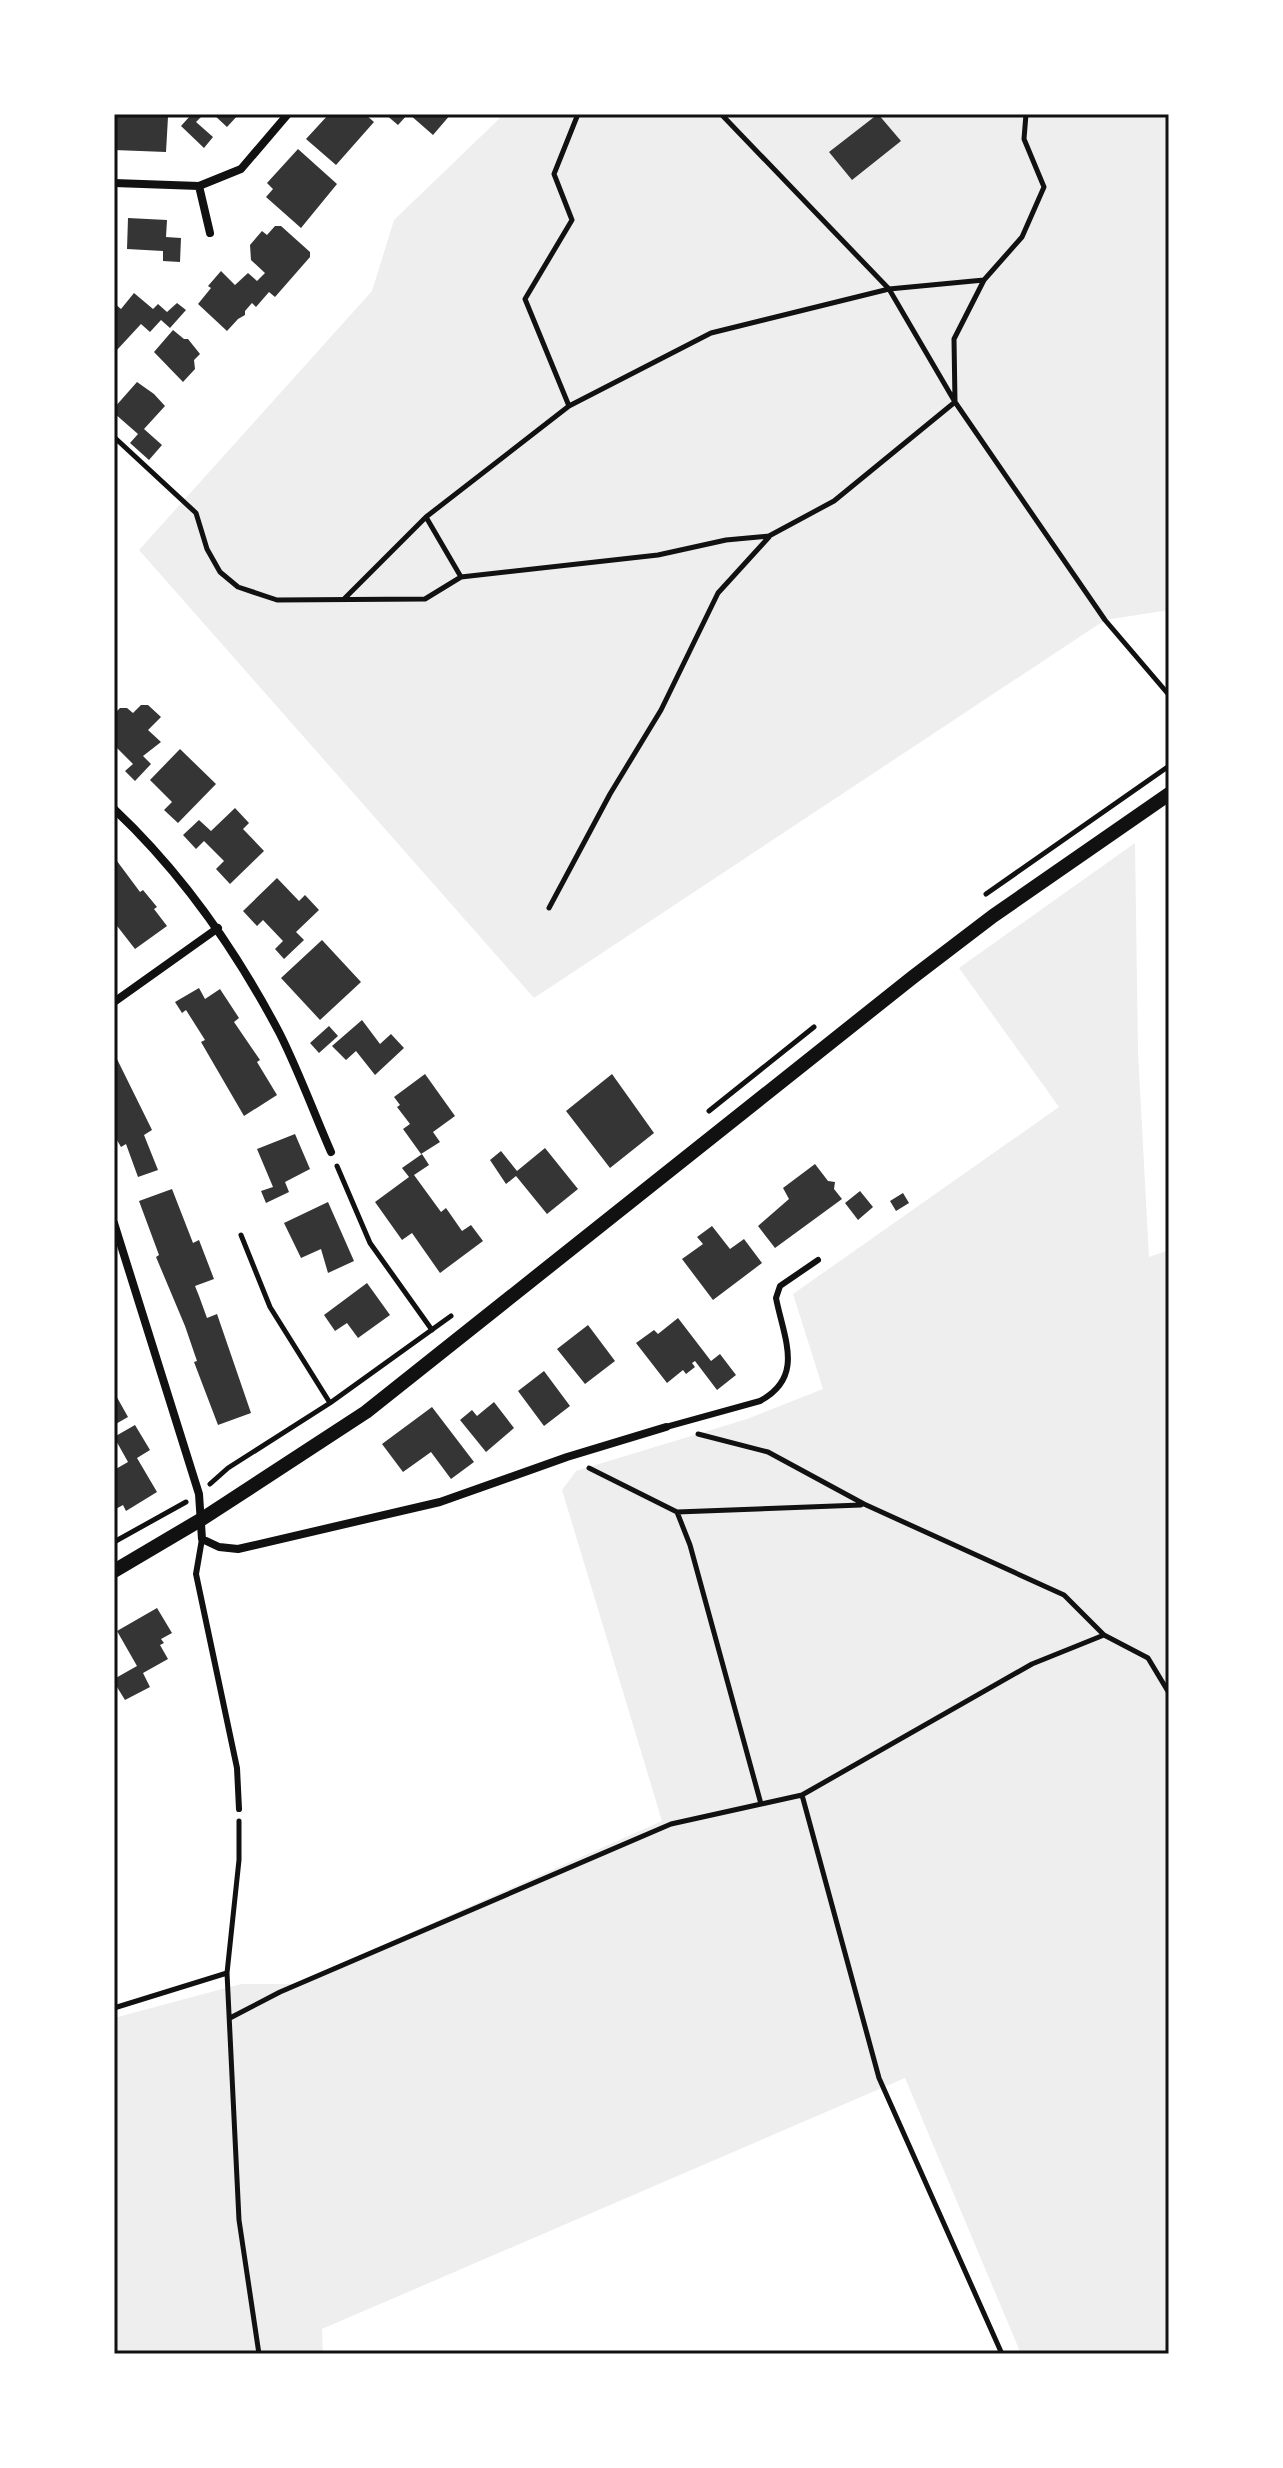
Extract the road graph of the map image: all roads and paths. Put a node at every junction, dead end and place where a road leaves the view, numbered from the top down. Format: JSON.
{"nodes":[{"id":1,"x":288,"y":114,"type":"edge"},
{"id":2,"x":578,"y":114,"type":"edge"},
{"id":3,"x":721,"y":114,"type":"edge"},
{"id":4,"x":1026,"y":114,"type":"edge"},
{"id":5,"x":114,"y":183,"type":"edge"},
{"id":6,"x":199,"y":186,"type":"junction"},
{"id":7,"x":210,"y":233,"type":"dead end"},
{"id":8,"x":984,"y":280,"type":"junction"},
{"id":9,"x":889,"y":289,"type":"junction"},
{"id":10,"x":955,"y":402,"type":"junction"},
{"id":11,"x":569,"y":406,"type":"junction"},
{"id":12,"x":114,"y":437,"type":"edge"},
{"id":13,"x":426,"y":517,"type":"junction"},
{"id":14,"x":769,"y":536,"type":"junction"},
{"id":15,"x":461,"y":577,"type":"junction"},
{"id":16,"x":344,"y":599,"type":"junction"},
{"id":17,"x":1169,"y":695,"type":"edge"},
{"id":18,"x":1169,"y":794,"type":"edge"},
{"id":19,"x":114,"y":809,"type":"edge"},
{"id":20,"x":549,"y":908,"type":"dead end"},
{"id":21,"x":218,"y":928,"type":"junction"},
{"id":22,"x":114,"y":1002,"type":"edge"},
{"id":23,"x":331,"y":1152,"type":"joint"},
{"id":24,"x":114,"y":1223,"type":"edge"},
{"id":25,"x":241,"y":1235,"type":"dead end"},
{"id":26,"x":818,"y":1260,"type":"dead end"},
{"id":27,"x":432,"y":1330,"type":"dead end"},
{"id":28,"x":330,"y":1403,"type":"dead end"},
{"id":29,"x":666,"y":1427,"type":"junction"},
{"id":30,"x":567,"y":1457,"type":"junction"},
{"id":31,"x":199,"y":1494,"type":"junction"},
{"id":32,"x":864,"y":1504,"type":"junction"},
{"id":33,"x":677,"y":1512,"type":"junction"},
{"id":34,"x":202,"y":1519,"type":"junction"},
{"id":35,"x":202,"y":1539,"type":"junction"},
{"id":36,"x":114,"y":1542,"type":"edge"},
{"id":37,"x":114,"y":1571,"type":"edge"},
{"id":38,"x":1104,"y":1635,"type":"junction"},
{"id":39,"x":1169,"y":1693,"type":"edge"},
{"id":40,"x":802,"y":1795,"type":"junction"},
{"id":41,"x":761,"y":1804,"type":"junction"},
{"id":42,"x":239,"y":1809,"type":"joint"},
{"id":43,"x":227,"y":1973,"type":"junction"},
{"id":44,"x":114,"y":2008,"type":"edge"},
{"id":45,"x":230,"y":2018,"type":"junction"},
{"id":46,"x":259,"y":2354,"type":"edge"},
{"id":47,"x":1002,"y":2354,"type":"edge"}],
"edges":[{"from":1,"to":6,"type":"street"},
{"from":2,"to":11,"type":"path"},
{"from":3,"to":9,"type":"path"},
{"from":4,"to":8,"type":"path"},
{"from":5,"to":6,"type":"street"},
{"from":6,"to":7,"type":"street"},
{"from":8,"to":9,"type":"path"},
{"from":8,"to":10,"type":"path"},
{"from":9,"to":10,"type":"path"},
{"from":9,"to":11,"type":"path"},
{"from":10,"to":14,"type":"path"},
{"from":10,"to":17,"type":"path"},
{"from":11,"to":13,"type":"path"},
{"from":12,"to":16,"type":"path"},
{"from":13,"to":15,"type":"path"},
{"from":13,"to":16,"type":"path"},
{"from":14,"to":15,"type":"path"},
{"from":14,"to":20,"type":"path"},
{"from":15,"to":16,"type":"path"},
{"from":18,"to":34,"type":"street"},
{"from":19,"to":21,"type":"street"},
{"from":21,"to":22,"type":"street"},
{"from":21,"to":23,"type":"street"},
{"from":23,"to":27,"type":"path"},
{"from":24,"to":31,"type":"street"},
{"from":25,"to":28,"type":"path"},
{"from":26,"to":29,"type":"lane"},
{"from":29,"to":30,"type":"street"},
{"from":29,"to":32,"type":"path"},
{"from":30,"to":33,"type":"path"},
{"from":30,"to":35,"type":"street"},
{"from":31,"to":34,"type":"street"},
{"from":31,"to":36,"type":"path"},
{"from":32,"to":33,"type":"path"},
{"from":32,"to":38,"type":"path"},
{"from":33,"to":41,"type":"path"},
{"from":34,"to":35,"type":"street"},
{"from":34,"to":37,"type":"street"},
{"from":35,"to":42,"type":"lane"},
{"from":38,"to":39,"type":"path"},
{"from":38,"to":40,"type":"path"},
{"from":40,"to":41,"type":"path"},
{"from":40,"to":47,"type":"path"},
{"from":41,"to":45,"type":"path"},
{"from":42,"to":43,"type":"path"},
{"from":43,"to":44,"type":"path"},
{"from":43,"to":45,"type":"path"},
{"from":45,"to":46,"type":"path"}]}
